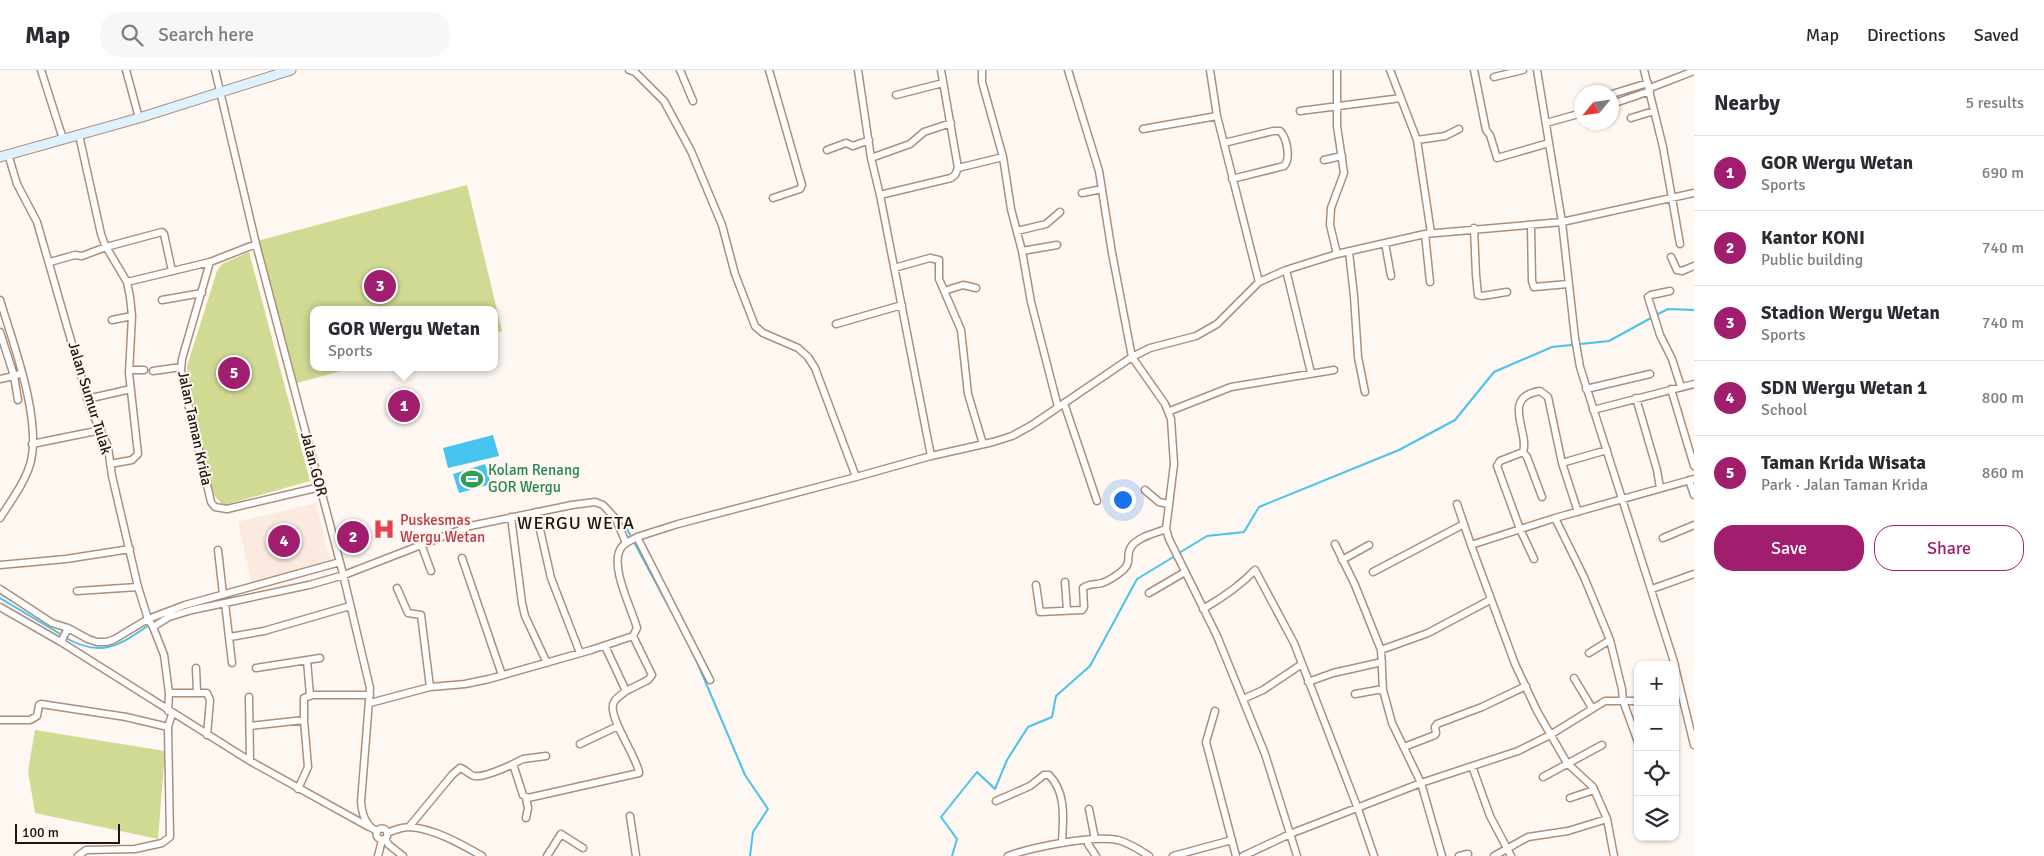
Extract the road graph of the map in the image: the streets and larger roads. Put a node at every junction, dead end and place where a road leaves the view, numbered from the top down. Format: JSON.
{"nodes":[{"id":1,"x":41,"y":70,"type":"edge"},
{"id":2,"x":126,"y":70,"type":"edge"},
{"id":3,"x":215,"y":70,"type":"edge"},
{"id":4,"x":291,"y":70,"type":"edge"},
{"id":5,"x":629,"y":70,"type":"edge"},
{"id":6,"x":680,"y":70,"type":"edge"},
{"id":7,"x":769,"y":70,"type":"edge"},
{"id":8,"x":867,"y":70,"type":"edge"},
{"id":9,"x":941,"y":70,"type":"edge"},
{"id":10,"x":982,"y":70,"type":"edge"},
{"id":11,"x":1068,"y":70,"type":"edge"},
{"id":12,"x":1210,"y":70,"type":"edge"},
{"id":13,"x":1337,"y":70,"type":"edge"},
{"id":14,"x":1390,"y":70,"type":"edge"},
{"id":15,"x":1474,"y":70,"type":"edge"},
{"id":16,"x":1523,"y":70,"type":"edge"},
{"id":17,"x":1536,"y":70,"type":"edge"},
{"id":18,"x":1644,"y":70,"type":"edge"},
{"id":19,"x":858,"y":71,"type":"edge"},
{"id":20,"x":1694,"y":71,"type":"edge"},
{"id":21,"x":269,"y":73,"type":"edge"},
{"id":22,"x":1494,"y":77,"type":"dead end"},
{"id":23,"x":943,"y":83,"type":"junction"},
{"id":24,"x":1649,"y":87,"type":"junction"},
{"id":25,"x":1626,"y":90,"type":"junction"},
{"id":26,"x":1619,"y":92,"type":"edge"},
{"id":27,"x":219,"y":94,"type":"junction"},
{"id":28,"x":896,"y":94,"type":"dead end"},
{"id":29,"x":1401,"y":98,"type":"junction"},
{"id":30,"x":1628,"y":98,"type":"junction"},
{"id":31,"x":693,"y":101,"type":"dead end"},
{"id":32,"x":1619,"y":101,"type":"edge"},
{"id":33,"x":1336,"y":107,"type":"junction"},
{"id":34,"x":1300,"y":111,"type":"dead end"},
{"id":35,"x":1654,"y":111,"type":"junction"},
{"id":36,"x":1574,"y":115,"type":"edge"},
{"id":37,"x":1217,"y":116,"type":"junction"},
{"id":38,"x":138,"y":118,"type":"junction"},
{"id":39,"x":1631,"y":118,"type":"dead end"},
{"id":40,"x":951,"y":123,"type":"junction"},
{"id":41,"x":1546,"y":123,"type":"junction"},
{"id":42,"x":1143,"y":129,"type":"dead end"},
{"id":43,"x":1459,"y":129,"type":"dead end"},
{"id":44,"x":79,"y":135,"type":"junction"},
{"id":45,"x":63,"y":140,"type":"junction"},
{"id":46,"x":868,"y":140,"type":"junction"},
{"id":47,"x":1417,"y":140,"type":"junction"},
{"id":48,"x":1224,"y":143,"type":"junction"},
{"id":49,"x":1549,"y":143,"type":"junction"},
{"id":50,"x":828,"y":150,"type":"dead end"},
{"id":51,"x":4,"y":156,"type":"edge"},
{"id":52,"x":1003,"y":156,"type":"junction"},
{"id":53,"x":1342,"y":156,"type":"junction"},
{"id":54,"x":871,"y":158,"type":"junction"},
{"id":55,"x":1324,"y":160,"type":"dead end"},
{"id":56,"x":958,"y":168,"type":"junction"},
{"id":57,"x":1232,"y":178,"type":"junction"},
{"id":58,"x":1102,"y":189,"type":"junction"},
{"id":59,"x":1082,"y":193,"type":"dead end"},
{"id":60,"x":1694,"y":193,"type":"edge"},
{"id":61,"x":880,"y":195,"type":"junction"},
{"id":62,"x":773,"y":198,"type":"dead end"},
{"id":63,"x":1671,"y":198,"type":"junction"},
{"id":64,"x":1060,"y":212,"type":"dead end"},
{"id":65,"x":1562,"y":222,"type":"junction"},
{"id":66,"x":1531,"y":226,"type":"junction"},
{"id":67,"x":1474,"y":228,"type":"junction"},
{"id":68,"x":1017,"y":230,"type":"junction"},
{"id":69,"x":1428,"y":233,"type":"junction"},
{"id":70,"x":1384,"y":243,"type":"junction"},
{"id":71,"x":256,"y":244,"type":"junction"},
{"id":72,"x":1680,"y":244,"type":"dead end"},
{"id":73,"x":1057,"y":245,"type":"dead end"},
{"id":74,"x":106,"y":247,"type":"junction"},
{"id":75,"x":1022,"y":251,"type":"junction"},
{"id":76,"x":1349,"y":252,"type":"junction"},
{"id":77,"x":1337,"y":254,"type":"junction"},
{"id":78,"x":1671,"y":257,"type":"dead end"},
{"id":79,"x":50,"y":262,"type":"junction"},
{"id":80,"x":210,"y":262,"type":"junction"},
{"id":81,"x":1694,"y":266,"type":"edge"},
{"id":82,"x":894,"y":268,"type":"junction"},
{"id":83,"x":172,"y":270,"type":"junction"},
{"id":84,"x":1286,"y":270,"type":"junction"},
{"id":85,"x":1392,"y":276,"type":"dead end"},
{"id":86,"x":127,"y":282,"type":"junction"},
{"id":87,"x":1259,"y":282,"type":"junction"},
{"id":88,"x":1430,"y":282,"type":"dead end"},
{"id":89,"x":1568,"y":284,"type":"junction"},
{"id":90,"x":976,"y":288,"type":"dead end"},
{"id":91,"x":944,"y":291,"type":"junction"},
{"id":92,"x":1670,"y":291,"type":"dead end"},
{"id":93,"x":1507,"y":292,"type":"dead end"},
{"id":94,"x":202,"y":293,"type":"junction"},
{"id":95,"x":0,"y":300,"type":"edge"},
{"id":96,"x":162,"y":300,"type":"dead end"},
{"id":97,"x":902,"y":305,"type":"junction"},
{"id":98,"x":2,"y":311,"type":"edge"},
{"id":99,"x":132,"y":316,"type":"junction"},
{"id":100,"x":112,"y":320,"type":"dead end"},
{"id":101,"x":836,"y":324,"type":"dead end"},
{"id":102,"x":0,"y":332,"type":"edge"},
{"id":103,"x":1132,"y":357,"type":"junction"},
{"id":104,"x":181,"y":367,"type":"junction"},
{"id":105,"x":130,"y":370,"type":"junction"},
{"id":106,"x":144,"y":370,"type":"dead end"},
{"id":107,"x":154,"y":370,"type":"dead end"},
{"id":108,"x":1334,"y":370,"type":"dead end"},
{"id":109,"x":1311,"y":373,"type":"junction"},
{"id":110,"x":18,"y":374,"type":"junction"},
{"id":111,"x":1650,"y":374,"type":"dead end"},
{"id":112,"x":0,"y":379,"type":"edge"},
{"id":113,"x":1694,"y":384,"type":"edge"},
{"id":114,"x":1681,"y":387,"type":"junction"},
{"id":115,"x":131,"y":388,"type":"junction"},
{"id":116,"x":1586,"y":389,"type":"junction"},
{"id":117,"x":1671,"y":389,"type":"junction"},
{"id":118,"x":1366,"y":392,"type":"dead end"},
{"id":119,"x":1636,"y":398,"type":"junction"},
{"id":120,"x":88,"y":399,"type":"junction"},
{"id":121,"x":18,"y":400,"type":"dead end"},
{"id":122,"x":1061,"y":405,"type":"junction"},
{"id":123,"x":1593,"y":410,"type":"junction"},
{"id":124,"x":1170,"y":411,"type":"junction"},
{"id":125,"x":102,"y":430,"type":"junction"},
{"id":126,"x":32,"y":444,"type":"junction"},
{"id":127,"x":983,"y":444,"type":"junction"},
{"id":128,"x":1607,"y":450,"type":"junction"},
{"id":129,"x":1523,"y":452,"type":"junction"},
{"id":130,"x":931,"y":456,"type":"junction"},
{"id":131,"x":1562,"y":463,"type":"junction"},
{"id":132,"x":110,"y":464,"type":"junction"},
{"id":133,"x":1694,"y":466,"type":"edge"},
{"id":134,"x":856,"y":477,"type":"junction"},
{"id":135,"x":1692,"y":480,"type":"edge"},
{"id":136,"x":320,"y":487,"type":"junction"},
{"id":137,"x":1660,"y":488,"type":"junction"},
{"id":138,"x":1145,"y":490,"type":"dead end"},
{"id":139,"x":1694,"y":495,"type":"edge"},
{"id":140,"x":1542,"y":497,"type":"dead end"},
{"id":141,"x":1622,"y":500,"type":"junction"},
{"id":142,"x":1098,"y":501,"type":"dead end"},
{"id":143,"x":1168,"y":504,"type":"junction"},
{"id":144,"x":1456,"y":504,"type":"dead end"},
{"id":145,"x":536,"y":512,"type":"junction"},
{"id":146,"x":1578,"y":512,"type":"junction"},
{"id":147,"x":511,"y":517,"type":"junction"},
{"id":148,"x":0,"y":518,"type":"edge"},
{"id":149,"x":1555,"y":518,"type":"junction"},
{"id":150,"x":1464,"y":524,"type":"junction"},
{"id":151,"x":1694,"y":525,"type":"edge"},
{"id":152,"x":1166,"y":529,"type":"junction"},
{"id":153,"x":1520,"y":529,"type":"junction"},
{"id":154,"x":636,"y":537,"type":"junction"},
{"id":155,"x":1662,"y":538,"type":"dead end"},
{"id":156,"x":627,"y":542,"type":"junction"},
{"id":157,"x":422,"y":544,"type":"junction"},
{"id":158,"x":1335,"y":544,"type":"dead end"},
{"id":159,"x":1369,"y":545,"type":"dead end"},
{"id":160,"x":1471,"y":545,"type":"junction"},
{"id":161,"x":130,"y":549,"type":"junction"},
{"id":162,"x":218,"y":550,"type":"dead end"},
{"id":163,"x":462,"y":558,"type":"dead end"},
{"id":164,"x":1534,"y":559,"type":"dead end"},
{"id":165,"x":1342,"y":560,"type":"junction"},
{"id":166,"x":340,"y":562,"type":"junction"},
{"id":167,"x":0,"y":565,"type":"edge"},
{"id":168,"x":431,"y":571,"type":"dead end"},
{"id":169,"x":1185,"y":572,"type":"junction"},
{"id":170,"x":1374,"y":572,"type":"dead end"},
{"id":171,"x":343,"y":573,"type":"junction"},
{"id":172,"x":1694,"y":574,"type":"edge"},
{"id":173,"x":1065,"y":582,"type":"dead end"},
{"id":174,"x":1036,"y":584,"type":"dead end"},
{"id":175,"x":138,"y":587,"type":"junction"},
{"id":176,"x":0,"y":588,"type":"edge"},
{"id":177,"x":397,"y":588,"type":"dead end"},
{"id":178,"x":1652,"y":589,"type":"junction"},
{"id":179,"x":77,"y":591,"type":"dead end"},
{"id":180,"x":1149,"y":593,"type":"dead end"},
{"id":181,"x":223,"y":594,"type":"junction"},
{"id":182,"x":1490,"y":600,"type":"junction"},
{"id":183,"x":225,"y":603,"type":"junction"},
{"id":184,"x":350,"y":606,"type":"junction"},
{"id":185,"x":0,"y":607,"type":"edge"},
{"id":186,"x":1203,"y":609,"type":"junction"},
{"id":187,"x":1067,"y":610,"type":"junction"},
{"id":188,"x":150,"y":623,"type":"junction"},
{"id":189,"x":68,"y":629,"type":"junction"},
{"id":190,"x":634,"y":636,"type":"junction"},
{"id":191,"x":230,"y":637,"type":"junction"},
{"id":192,"x":1610,"y":640,"type":"junction"},
{"id":193,"x":62,"y":641,"type":"junction"},
{"id":194,"x":605,"y":646,"type":"junction"},
{"id":195,"x":1381,"y":650,"type":"junction"},
{"id":196,"x":580,"y":653,"type":"junction"},
{"id":197,"x":1589,"y":653,"type":"dead end"},
{"id":198,"x":320,"y":658,"type":"dead end"},
{"id":199,"x":307,"y":660,"type":"junction"},
{"id":200,"x":1674,"y":661,"type":"edge"},
{"id":201,"x":1382,"y":662,"type":"junction"},
{"id":202,"x":232,"y":663,"type":"dead end"},
{"id":203,"x":547,"y":663,"type":"junction"},
{"id":204,"x":1302,"y":664,"type":"junction"},
{"id":205,"x":196,"y":668,"type":"dead end"},
{"id":206,"x":256,"y":668,"type":"dead end"},
{"id":207,"x":502,"y":675,"type":"junction"},
{"id":208,"x":1574,"y":678,"type":"dead end"},
{"id":209,"x":710,"y":680,"type":"dead end"},
{"id":210,"x":1308,"y":682,"type":"junction"},
{"id":211,"x":1526,"y":686,"type":"junction"},
{"id":212,"x":430,"y":687,"type":"junction"},
{"id":213,"x":1383,"y":689,"type":"junction"},
{"id":214,"x":626,"y":691,"type":"junction"},
{"id":215,"x":197,"y":692,"type":"junction"},
{"id":216,"x":169,"y":693,"type":"junction"},
{"id":217,"x":1355,"y":694,"type":"dead end"},
{"id":218,"x":370,"y":695,"type":"junction"},
{"id":219,"x":310,"y":696,"type":"junction"},
{"id":220,"x":249,"y":697,"type":"dead end"},
{"id":221,"x":1679,"y":697,"type":"edge"},
{"id":222,"x":1243,"y":699,"type":"junction"},
{"id":223,"x":1622,"y":701,"type":"junction"},
{"id":224,"x":1634,"y":701,"type":"edge"},
{"id":225,"x":370,"y":703,"type":"junction"},
{"id":226,"x":1592,"y":708,"type":"junction"},
{"id":227,"x":170,"y":712,"type":"junction"},
{"id":228,"x":1215,"y":712,"type":"dead end"},
{"id":229,"x":0,"y":720,"type":"edge"},
{"id":230,"x":304,"y":720,"type":"junction"},
{"id":231,"x":250,"y":726,"type":"junction"},
{"id":232,"x":618,"y":726,"type":"junction"},
{"id":233,"x":168,"y":727,"type":"junction"},
{"id":234,"x":1634,"y":732,"type":"edge"},
{"id":235,"x":207,"y":735,"type":"junction"},
{"id":236,"x":1550,"y":735,"type":"junction"},
{"id":237,"x":580,"y":744,"type":"dead end"},
{"id":238,"x":1602,"y":745,"type":"dead end"},
{"id":239,"x":1694,"y":745,"type":"edge"},
{"id":240,"x":1404,"y":748,"type":"junction"},
{"id":241,"x":546,"y":756,"type":"dead end"},
{"id":242,"x":250,"y":761,"type":"junction"},
{"id":243,"x":1566,"y":763,"type":"junction"},
{"id":244,"x":513,"y":764,"type":"junction"},
{"id":245,"x":1472,"y":766,"type":"junction"},
{"id":246,"x":1543,"y":777,"type":"dead end"},
{"id":247,"x":1421,"y":783,"type":"junction"},
{"id":248,"x":298,"y":789,"type":"junction"},
{"id":249,"x":1594,"y":790,"type":"junction"},
{"id":250,"x":526,"y":798,"type":"junction"},
{"id":251,"x":1570,"y":798,"type":"dead end"},
{"id":252,"x":996,"y":801,"type":"dead end"},
{"id":253,"x":1089,"y":809,"type":"dead end"},
{"id":254,"x":1358,"y":809,"type":"junction"},
{"id":255,"x":630,"y":816,"type":"dead end"},
{"id":256,"x":526,"y":818,"type":"dead end"},
{"id":257,"x":1607,"y":818,"type":"junction"},
{"id":258,"x":409,"y":827,"type":"junction"},
{"id":259,"x":370,"y":828,"type":"junction"},
{"id":260,"x":1290,"y":834,"type":"junction"},
{"id":261,"x":385,"y":837,"type":"junction"},
{"id":262,"x":1095,"y":839,"type":"junction"},
{"id":263,"x":1088,"y":840,"type":"junction"},
{"id":264,"x":1232,"y":840,"type":"junction"},
{"id":265,"x":1062,"y":844,"type":"junction"},
{"id":266,"x":583,"y":848,"type":"dead end"},
{"id":267,"x":1507,"y":848,"type":"junction"},
{"id":268,"x":1468,"y":854,"type":"dead end"},
{"id":269,"x":78,"y":856,"type":"edge"},
{"id":270,"x":378,"y":856,"type":"edge"},
{"id":271,"x":403,"y":856,"type":"edge"},
{"id":272,"x":482,"y":856,"type":"edge"},
{"id":273,"x":548,"y":856,"type":"edge"},
{"id":274,"x":636,"y":856,"type":"edge"},
{"id":275,"x":1008,"y":856,"type":"edge"},
{"id":276,"x":1096,"y":856,"type":"edge"},
{"id":277,"x":1149,"y":856,"type":"edge"},
{"id":278,"x":1173,"y":856,"type":"edge"},
{"id":279,"x":1236,"y":856,"type":"edge"},
{"id":280,"x":1243,"y":856,"type":"edge"},
{"id":281,"x":1297,"y":856,"type":"edge"},
{"id":282,"x":1374,"y":856,"type":"edge"},
{"id":283,"x":1442,"y":856,"type":"edge"},
{"id":284,"x":1459,"y":856,"type":"edge"},
{"id":285,"x":1494,"y":856,"type":"edge"},
{"id":286,"x":1511,"y":856,"type":"edge"},
{"id":287,"x":1614,"y":856,"type":"edge"}],
"edges":[{"from":1,"to":45,"type":"street"},
{"from":2,"to":38,"type":"street"},
{"from":3,"to":27,"type":"street","name":"Jalan GOR"},
{"from":4,"to":21,"type":"street"},
{"from":5,"to":134,"type":"street"},
{"from":6,"to":31,"type":"street"},
{"from":7,"to":62,"type":"street"},
{"from":8,"to":19,"type":"street"},
{"from":9,"to":23,"type":"street"},
{"from":10,"to":52,"type":"street"},
{"from":11,"to":58,"type":"street"},
{"from":12,"to":37,"type":"street"},
{"from":13,"to":33,"type":"street"},
{"from":14,"to":29,"type":"street"},
{"from":15,"to":49,"type":"street"},
{"from":16,"to":22,"type":"street"},
{"from":17,"to":41,"type":"street"},
{"from":18,"to":24,"type":"street"},
{"from":19,"to":46,"type":"street"},
{"from":20,"to":24,"type":"street"},
{"from":21,"to":27,"type":"street"},
{"from":23,"to":28,"type":"street"},
{"from":23,"to":40,"type":"street"},
{"from":24,"to":25,"type":"street"},
{"from":24,"to":30,"type":"street"},
{"from":24,"to":35,"type":"street"},
{"from":25,"to":26,"type":"street"},
{"from":25,"to":30,"type":"street"},
{"from":27,"to":38,"type":"street"},
{"from":27,"to":71,"type":"street","name":"Jalan GOR"},
{"from":29,"to":33,"type":"street"},
{"from":29,"to":47,"type":"street"},
{"from":30,"to":32,"type":"street"},
{"from":33,"to":34,"type":"street"},
{"from":33,"to":53,"type":"street"},
{"from":35,"to":39,"type":"street"},
{"from":35,"to":63,"type":"street"},
{"from":36,"to":41,"type":"street"},
{"from":37,"to":42,"type":"street"},
{"from":37,"to":48,"type":"street"},
{"from":38,"to":44,"type":"street"},
{"from":40,"to":54,"type":"street"},
{"from":40,"to":56,"type":"street"},
{"from":41,"to":49,"type":"street"},
{"from":43,"to":47,"type":"street"},
{"from":44,"to":45,"type":"street"},
{"from":44,"to":74,"type":"street"},
{"from":45,"to":51,"type":"street"},
{"from":46,"to":50,"type":"street"},
{"from":46,"to":54,"type":"street"},
{"from":47,"to":69,"type":"street"},
{"from":48,"to":57,"type":"street"},
{"from":48,"to":57,"type":"street"},
{"from":49,"to":65,"type":"street"},
{"from":51,"to":79,"type":"street","name":"Jalan Sumur Tulak"},
{"from":52,"to":56,"type":"street"},
{"from":52,"to":68,"type":"street"},
{"from":53,"to":55,"type":"street"},
{"from":53,"to":77,"type":"street"},
{"from":54,"to":61,"type":"street"},
{"from":56,"to":61,"type":"street"},
{"from":57,"to":87,"type":"street"},
{"from":58,"to":59,"type":"street"},
{"from":58,"to":103,"type":"street"},
{"from":60,"to":63,"type":"street"},
{"from":61,"to":82,"type":"street"},
{"from":63,"to":65,"type":"street"},
{"from":63,"to":72,"type":"street"},
{"from":64,"to":68,"type":"street"},
{"from":65,"to":66,"type":"street"},
{"from":65,"to":89,"type":"street"},
{"from":66,"to":67,"type":"street"},
{"from":66,"to":89,"type":"street"},
{"from":67,"to":69,"type":"street"},
{"from":67,"to":93,"type":"street"},
{"from":68,"to":75,"type":"street"},
{"from":69,"to":70,"type":"street"},
{"from":69,"to":88,"type":"street"},
{"from":70,"to":76,"type":"street"},
{"from":70,"to":85,"type":"street"},
{"from":71,"to":80,"type":"street"},
{"from":71,"to":136,"type":"street","name":"Jalan GOR"},
{"from":73,"to":75,"type":"street"},
{"from":74,"to":79,"type":"street"},
{"from":74,"to":83,"type":"street"},
{"from":74,"to":86,"type":"street"},
{"from":75,"to":122,"type":"street"},
{"from":76,"to":77,"type":"street"},
{"from":76,"to":118,"type":"street"},
{"from":77,"to":84,"type":"street"},
{"from":78,"to":81,"type":"street"},
{"from":79,"to":120,"type":"street","name":"Jalan Sumur Tulak"},
{"from":80,"to":83,"type":"street"},
{"from":80,"to":94,"type":"street","name":"Jalan Taman Krida"},
{"from":82,"to":91,"type":"street"},
{"from":82,"to":97,"type":"street"},
{"from":83,"to":86,"type":"street"},
{"from":84,"to":87,"type":"street"},
{"from":84,"to":109,"type":"street"},
{"from":86,"to":99,"type":"street"},
{"from":87,"to":103,"type":"street"},
{"from":89,"to":116,"type":"street"},
{"from":90,"to":91,"type":"street"},
{"from":91,"to":127,"type":"street"},
{"from":92,"to":114,"type":"street"},
{"from":94,"to":96,"type":"street"},
{"from":94,"to":104,"type":"street","name":"Jalan Taman Krida"},
{"from":95,"to":98,"type":"street"},
{"from":97,"to":101,"type":"street"},
{"from":97,"to":130,"type":"street"},
{"from":98,"to":110,"type":"street"},
{"from":99,"to":100,"type":"street"},
{"from":99,"to":105,"type":"street"},
{"from":102,"to":110,"type":"street"},
{"from":103,"to":122,"type":"street"},
{"from":103,"to":124,"type":"street"},
{"from":104,"to":107,"type":"street"},
{"from":104,"to":136,"type":"street","name":"Jalan Taman Krida"},
{"from":105,"to":106,"type":"street"},
{"from":105,"to":115,"type":"street"},
{"from":108,"to":109,"type":"street"},
{"from":109,"to":124,"type":"street"},
{"from":110,"to":112,"type":"street"},
{"from":110,"to":121,"type":"street"},
{"from":110,"to":126,"type":"street"},
{"from":111,"to":116,"type":"street"},
{"from":113,"to":114,"type":"street"},
{"from":114,"to":117,"type":"street"},
{"from":115,"to":120,"type":"street"},
{"from":115,"to":132,"type":"street"},
{"from":116,"to":123,"type":"street"},
{"from":117,"to":119,"type":"street"},
{"from":117,"to":133,"type":"street"},
{"from":119,"to":123,"type":"street"},
{"from":119,"to":137,"type":"street"},
{"from":120,"to":125,"type":"street","name":"Jalan Sumur Tulak"},
{"from":122,"to":127,"type":"street"},
{"from":122,"to":142,"type":"street"},
{"from":123,"to":128,"type":"street"},
{"from":124,"to":143,"type":"street"},
{"from":125,"to":126,"type":"street"},
{"from":125,"to":132,"type":"street","name":"Jalan Sumur Tulak"},
{"from":126,"to":148,"type":"street"},
{"from":127,"to":130,"type":"street"},
{"from":128,"to":131,"type":"street"},
{"from":128,"to":141,"type":"street"},
{"from":129,"to":131,"type":"street"},
{"from":129,"to":140,"type":"street"},
{"from":129,"to":153,"type":"street"},
{"from":130,"to":134,"type":"street"},
{"from":131,"to":146,"type":"street"},
{"from":132,"to":161,"type":"street","name":"Jalan Sumur Tulak"},
{"from":134,"to":154,"type":"street"},
{"from":135,"to":137,"type":"street"},
{"from":135,"to":139,"type":"street"},
{"from":136,"to":166,"type":"street","name":"Jalan GOR"},
{"from":137,"to":141,"type":"street"},
{"from":138,"to":143,"type":"street"},
{"from":141,"to":146,"type":"street"},
{"from":141,"to":178,"type":"street"},
{"from":143,"to":152,"type":"street"},
{"from":144,"to":150,"type":"street"},
{"from":145,"to":147,"type":"street"},
{"from":145,"to":156,"type":"street"},
{"from":145,"to":196,"type":"street"},
{"from":146,"to":149,"type":"street"},
{"from":147,"to":157,"type":"street"},
{"from":147,"to":203,"type":"street"},
{"from":149,"to":153,"type":"street"},
{"from":149,"to":192,"type":"street"},
{"from":150,"to":160,"type":"street"},
{"from":150,"to":170,"type":"street"},
{"from":151,"to":155,"type":"street"},
{"from":152,"to":169,"type":"street"},
{"from":152,"to":187,"type":"street"},
{"from":153,"to":160,"type":"street"},
{"from":153,"to":164,"type":"street"},
{"from":154,"to":156,"type":"street"},
{"from":154,"to":209,"type":"street"},
{"from":156,"to":190,"type":"street"},
{"from":157,"to":168,"type":"street"},
{"from":157,"to":171,"type":"street"},
{"from":158,"to":165,"type":"street"},
{"from":159,"to":165,"type":"street"},
{"from":160,"to":182,"type":"street"},
{"from":161,"to":167,"type":"street"},
{"from":161,"to":175,"type":"street","name":"Jalan Sumur Tulak"},
{"from":162,"to":181,"type":"street"},
{"from":163,"to":207,"type":"street"},
{"from":165,"to":195,"type":"street"},
{"from":166,"to":171,"type":"street","name":"Jalan GOR"},
{"from":166,"to":181,"type":"street"},
{"from":169,"to":180,"type":"street"},
{"from":169,"to":186,"type":"street"},
{"from":171,"to":183,"type":"street"},
{"from":171,"to":184,"type":"street","name":"Jalan GOR"},
{"from":172,"to":178,"type":"street"},
{"from":173,"to":187,"type":"street"},
{"from":174,"to":187,"type":"street"},
{"from":175,"to":179,"type":"street"},
{"from":175,"to":188,"type":"street","name":"Jalan Sumur Tulak"},
{"from":176,"to":189,"type":"street"},
{"from":177,"to":212,"type":"street"},
{"from":178,"to":200,"type":"street"},
{"from":181,"to":188,"type":"street"},
{"from":182,"to":195,"type":"street"},
{"from":182,"to":211,"type":"street"},
{"from":183,"to":188,"type":"street"},
{"from":183,"to":191,"type":"street"},
{"from":184,"to":191,"type":"street"},
{"from":184,"to":218,"type":"street","name":"Jalan GOR"},
{"from":185,"to":193,"type":"street"},
{"from":186,"to":204,"type":"street"},
{"from":186,"to":222,"type":"street"},
{"from":188,"to":189,"type":"street"},
{"from":188,"to":216,"type":"street","name":"Jalan Sumur Tulak"},
{"from":189,"to":193,"type":"street"},
{"from":190,"to":194,"type":"street"},
{"from":190,"to":214,"type":"street"},
{"from":191,"to":202,"type":"street"},
{"from":192,"to":197,"type":"street"},
{"from":192,"to":223,"type":"street"},
{"from":193,"to":227,"type":"street"},
{"from":194,"to":196,"type":"street"},
{"from":194,"to":214,"type":"street"},
{"from":195,"to":201,"type":"street"},
{"from":196,"to":203,"type":"street"},
{"from":198,"to":199,"type":"street"},
{"from":199,"to":206,"type":"street"},
{"from":199,"to":219,"type":"street"},
{"from":201,"to":210,"type":"street"},
{"from":201,"to":213,"type":"street"},
{"from":203,"to":207,"type":"street"},
{"from":204,"to":210,"type":"street"},
{"from":204,"to":222,"type":"street"},
{"from":205,"to":215,"type":"street"},
{"from":207,"to":212,"type":"street"},
{"from":208,"to":226,"type":"street"},
{"from":210,"to":254,"type":"street"},
{"from":211,"to":236,"type":"street"},
{"from":211,"to":240,"type":"street"},
{"from":212,"to":225,"type":"street"},
{"from":213,"to":217,"type":"street"},
{"from":213,"to":240,"type":"street"},
{"from":214,"to":232,"type":"street"},
{"from":215,"to":216,"type":"street"},
{"from":215,"to":235,"type":"street"},
{"from":216,"to":227,"type":"street","name":"Jalan Sumur Tulak"},
{"from":218,"to":219,"type":"street"},
{"from":218,"to":225,"type":"street","name":"Jalan GOR"},
{"from":219,"to":230,"type":"street"},
{"from":220,"to":231,"type":"street"},
{"from":221,"to":239,"type":"street"},
{"from":222,"to":260,"type":"street"},
{"from":223,"to":224,"type":"street"},
{"from":223,"to":226,"type":"street"},
{"from":223,"to":234,"type":"street"},
{"from":225,"to":259,"type":"street","name":"Jalan GOR"},
{"from":226,"to":236,"type":"street"},
{"from":227,"to":233,"type":"street","name":"Jalan Sumur Tulak"},
{"from":227,"to":235,"type":"street"},
{"from":228,"to":264,"type":"street"},
{"from":229,"to":233,"type":"street"},
{"from":230,"to":231,"type":"street"},
{"from":230,"to":248,"type":"street"},
{"from":231,"to":242,"type":"street"},
{"from":232,"to":237,"type":"street"},
{"from":232,"to":250,"type":"street"},
{"from":233,"to":269,"type":"street","name":"Jalan Sumur Tulak"},
{"from":235,"to":242,"type":"street"},
{"from":236,"to":243,"type":"street"},
{"from":236,"to":245,"type":"street"},
{"from":238,"to":243,"type":"street"},
{"from":240,"to":247,"type":"street"},
{"from":241,"to":244,"type":"street"},
{"from":242,"to":248,"type":"street"},
{"from":243,"to":246,"type":"street"},
{"from":243,"to":249,"type":"street"},
{"from":244,"to":250,"type":"street"},
{"from":244,"to":258,"type":"street"},
{"from":245,"to":247,"type":"street"},
{"from":245,"to":267,"type":"street"},
{"from":247,"to":254,"type":"street"},
{"from":247,"to":283,"type":"street"},
{"from":248,"to":259,"type":"street"},
{"from":249,"to":251,"type":"street"},
{"from":249,"to":257,"type":"street"},
{"from":250,"to":256,"type":"street"},
{"from":252,"to":265,"type":"street"},
{"from":253,"to":262,"type":"street"},
{"from":254,"to":260,"type":"street"},
{"from":254,"to":282,"type":"street"},
{"from":255,"to":274,"type":"street"},
{"from":257,"to":267,"type":"street"},
{"from":257,"to":287,"type":"street"},
{"from":258,"to":261,"type":"street"},
{"from":258,"to":272,"type":"street"},
{"from":259,"to":261,"type":"street"},
{"from":260,"to":280,"type":"street"},
{"from":260,"to":281,"type":"street"},
{"from":261,"to":270,"type":"street"},
{"from":261,"to":271,"type":"street"},
{"from":262,"to":263,"type":"street"},
{"from":262,"to":277,"type":"street"},
{"from":263,"to":265,"type":"street"},
{"from":263,"to":276,"type":"street"},
{"from":264,"to":278,"type":"street"},
{"from":264,"to":279,"type":"street"},
{"from":265,"to":275,"type":"street"},
{"from":266,"to":273,"type":"street"},
{"from":267,"to":285,"type":"street"},
{"from":267,"to":286,"type":"street"},
{"from":268,"to":284,"type":"street"}]}
